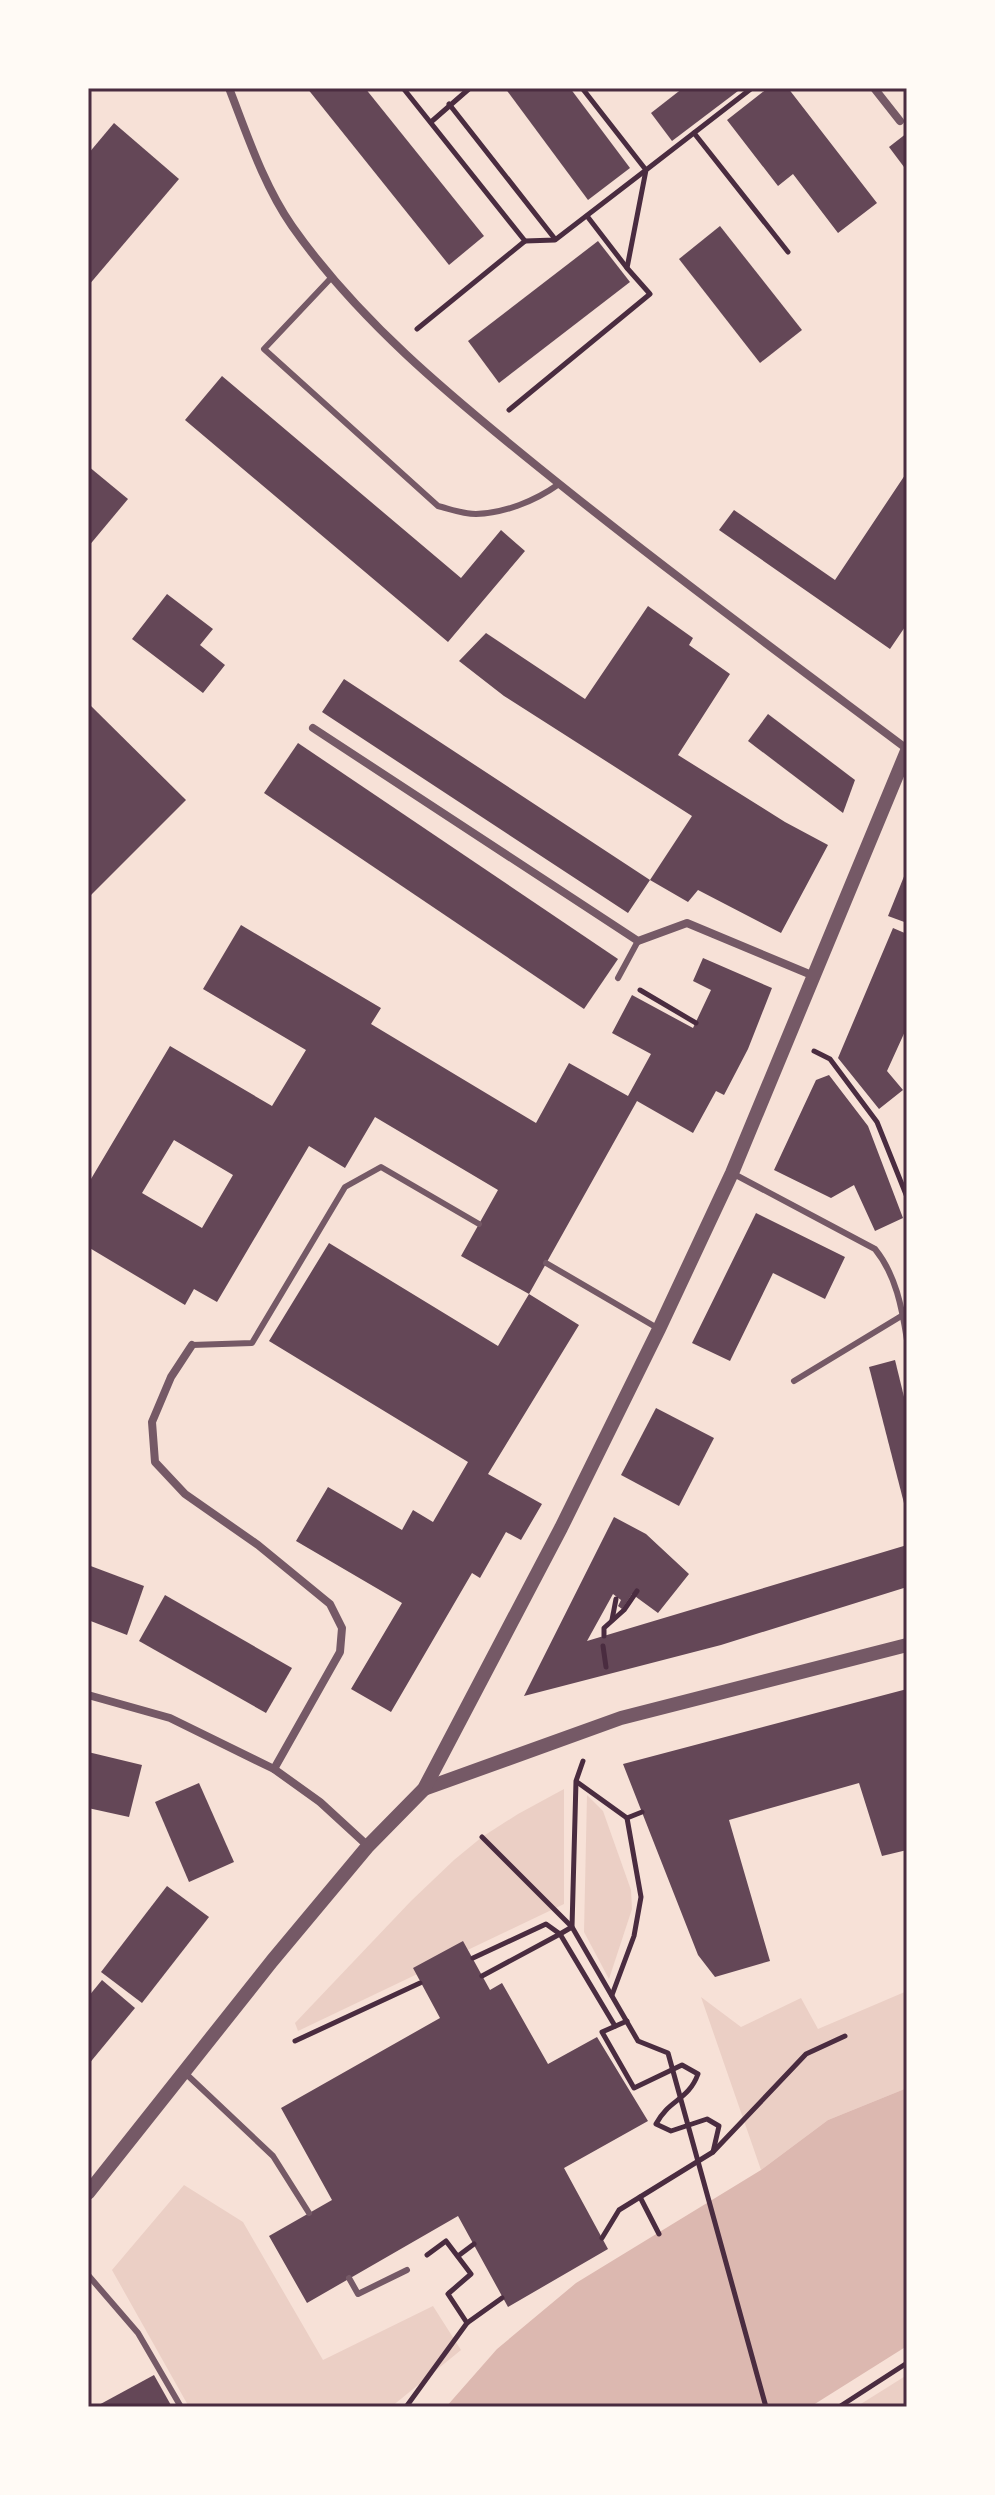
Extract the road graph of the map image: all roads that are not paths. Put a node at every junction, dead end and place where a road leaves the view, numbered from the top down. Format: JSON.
{"nodes":[{"id":1,"x":229,"y":88,"type":"edge"},
{"id":2,"x":874,"y":88,"type":"edge"},
{"id":3,"x":900,"y":121,"type":"dead end"},
{"id":4,"x":331,"y":278,"type":"junction"},
{"id":5,"x":559,"y":484,"type":"junction"},
{"id":6,"x":313,"y":728,"type":"dead end"},
{"id":7,"x":907,"y":750,"type":"edge"},
{"id":8,"x":638,"y":941,"type":"junction"},
{"id":9,"x":814,"y":976,"type":"junction"},
{"id":10,"x":618,"y":978,"type":"road end"},
{"id":11,"x":732,"y":1173,"type":"junction"},
{"id":12,"x":479,"y":1224,"type":"dead end"},
{"id":13,"x":546,"y":1263,"type":"dead end"},
{"id":14,"x":903,"y":1315,"type":"junction"},
{"id":15,"x":659,"y":1329,"type":"junction"},
{"id":16,"x":907,"y":1340,"type":"edge"},
{"id":17,"x":192,"y":1345,"type":"joint"},
{"id":18,"x":794,"y":1381,"type":"dead end"},
{"id":19,"x":907,"y":1645,"type":"edge"},
{"id":20,"x":88,"y":1695,"type":"edge"},
{"id":21,"x":274,"y":1769,"type":"junction"},
{"id":22,"x":424,"y":1789,"type":"junction"},
{"id":23,"x":368,"y":1846,"type":"junction"},
{"id":24,"x":183,"y":2071,"type":"junction"},
{"id":25,"x":88,"y":2193,"type":"edge"},
{"id":26,"x":309,"y":2213,"type":"dead end"},
{"id":27,"x":407,"y":2270,"type":"dead end"},
{"id":28,"x":88,"y":2275,"type":"edge"},
{"id":29,"x":349,"y":2278,"type":"dead end"},
{"id":30,"x":181,"y":2407,"type":"edge"}],
"edges":[{"from":1,"to":4,"type":"street"},
{"from":2,"to":3,"type":"street"},
{"from":4,"to":5,"type":"street"},
{"from":4,"to":5,"type":"lane"},
{"from":5,"to":7,"type":"street"},
{"from":6,"to":8,"type":"street"},
{"from":7,"to":9,"type":"street"},
{"from":8,"to":9,"type":"street"},
{"from":8,"to":10,"type":"lane"},
{"from":9,"to":11,"type":"street"},
{"from":11,"to":14,"type":"lane"},
{"from":11,"to":15,"type":"street"},
{"from":12,"to":17,"type":"lane"},
{"from":13,"to":15,"type":"lane"},
{"from":14,"to":16,"type":"lane"},
{"from":14,"to":18,"type":"lane"},
{"from":15,"to":22,"type":"street"},
{"from":17,"to":21,"type":"street"},
{"from":19,"to":22,"type":"street"},
{"from":20,"to":21,"type":"street"},
{"from":21,"to":23,"type":"street"},
{"from":22,"to":23,"type":"street"},
{"from":23,"to":24,"type":"street"},
{"from":24,"to":25,"type":"street"},
{"from":24,"to":26,"type":"lane"},
{"from":27,"to":29,"type":"lane"},
{"from":28,"to":30,"type":"lane"}]}
